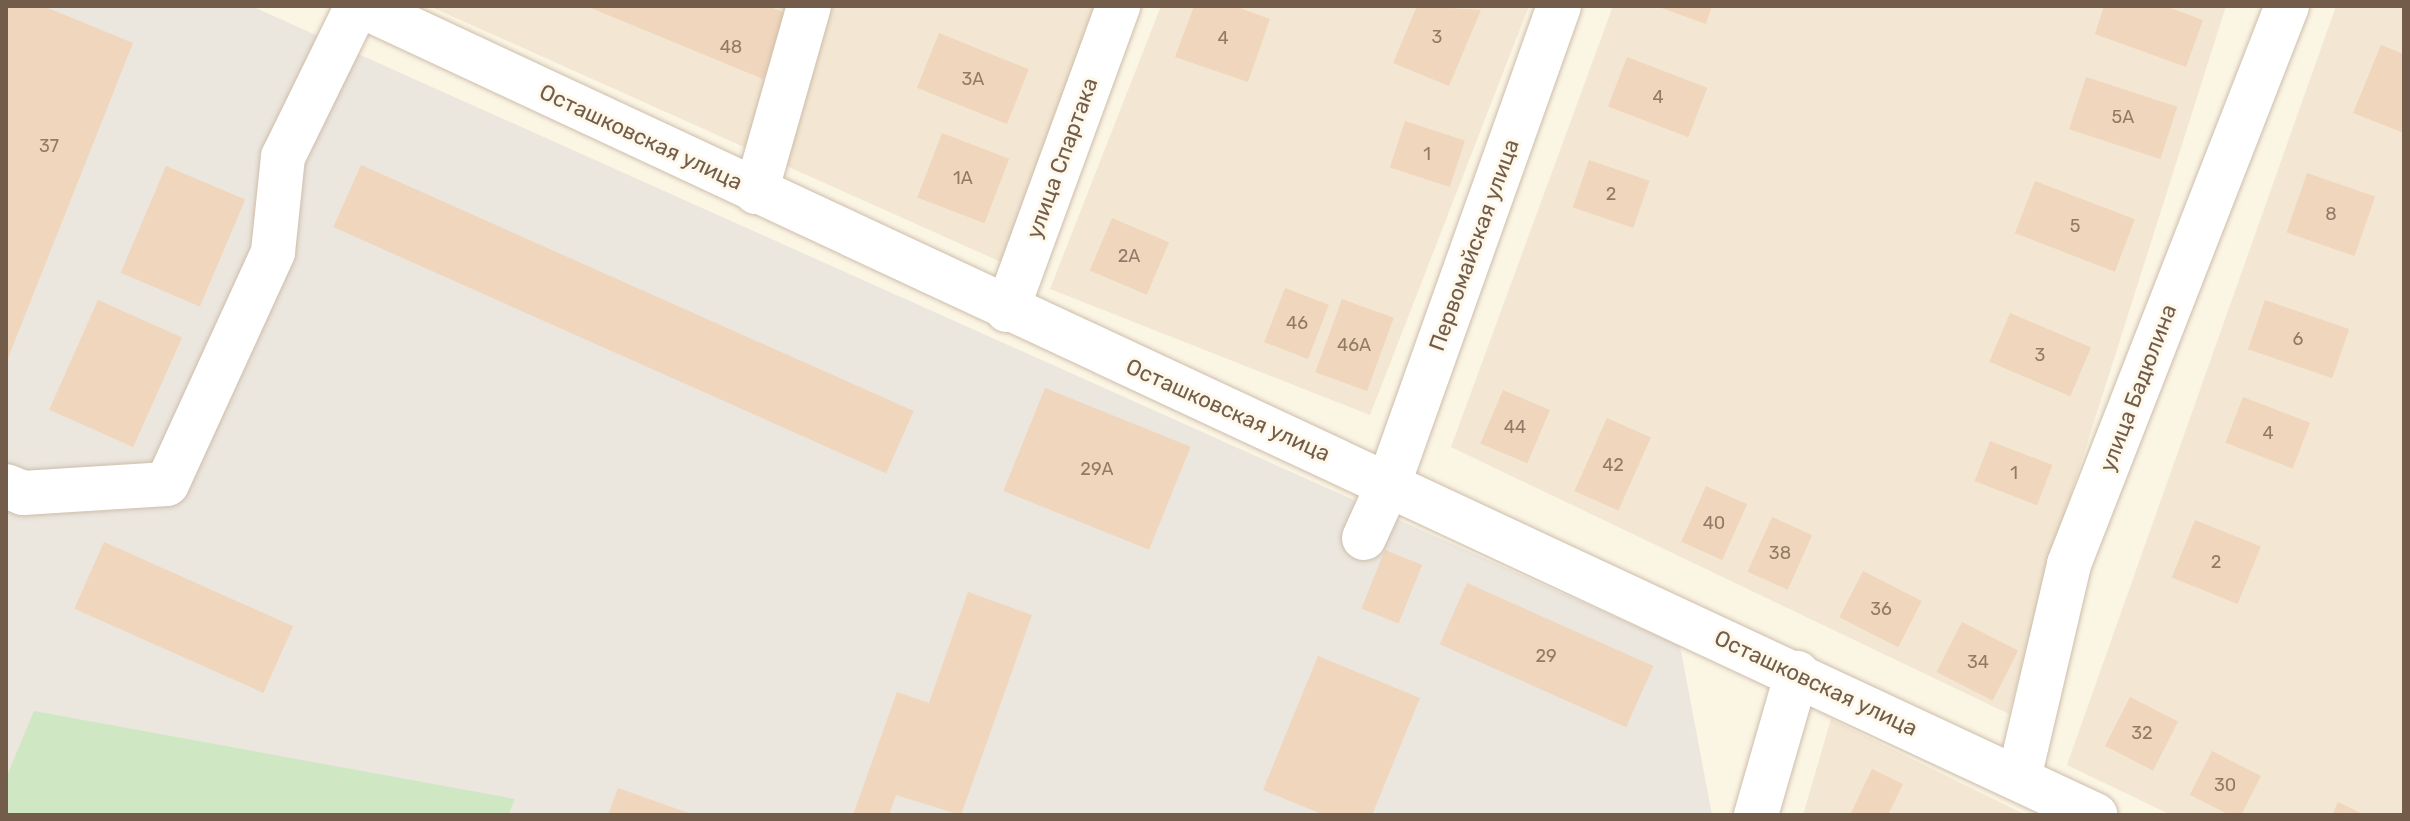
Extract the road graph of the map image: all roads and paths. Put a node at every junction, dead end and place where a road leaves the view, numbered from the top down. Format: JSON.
{"nodes":[{"id":1,"x":359,"y":6,"type":"edge"},
{"id":2,"x":809,"y":6,"type":"edge"},
{"id":3,"x":1118,"y":6,"type":"edge"},
{"id":4,"x":1559,"y":6,"type":"edge"},
{"id":5,"x":2287,"y":6,"type":"edge"},
{"id":6,"x":756,"y":192,"type":"junction"},
{"id":7,"x":1007,"y":310,"type":"junction"},
{"id":8,"x":1389,"y":483,"type":"junction"},
{"id":9,"x":6,"y":486,"type":"edge"},
{"id":10,"x":1364,"y":538,"type":"dead end"},
{"id":11,"x":1797,"y":673,"type":"junction"},
{"id":12,"x":2019,"y":778,"type":"junction"},
{"id":13,"x":1756,"y":815,"type":"edge"},
{"id":14,"x":2095,"y":815,"type":"edge"}],
"edges":[{"from":1,"to":6,"type":"street","name":"Осташковская улица"},
{"from":1,"to":9,"type":"street"},
{"from":2,"to":6,"type":"street"},
{"from":3,"to":7,"type":"street","name":"улица Спартака"},
{"from":4,"to":8,"type":"street","name":"Первомайская улица"},
{"from":5,"to":12,"type":"street","name":"улица Бадюлина"},
{"from":6,"to":7,"type":"street","name":"Осташковская улица"},
{"from":7,"to":8,"type":"street","name":"Осташковская улица"},
{"from":8,"to":10,"type":"street","name":"Первомайская улица"},
{"from":8,"to":11,"type":"street","name":"Осташковская улица"},
{"from":11,"to":12,"type":"street","name":"Осташковская улица"},
{"from":11,"to":13,"type":"street"},
{"from":12,"to":14,"type":"street","name":"Осташковская улица"}]}
